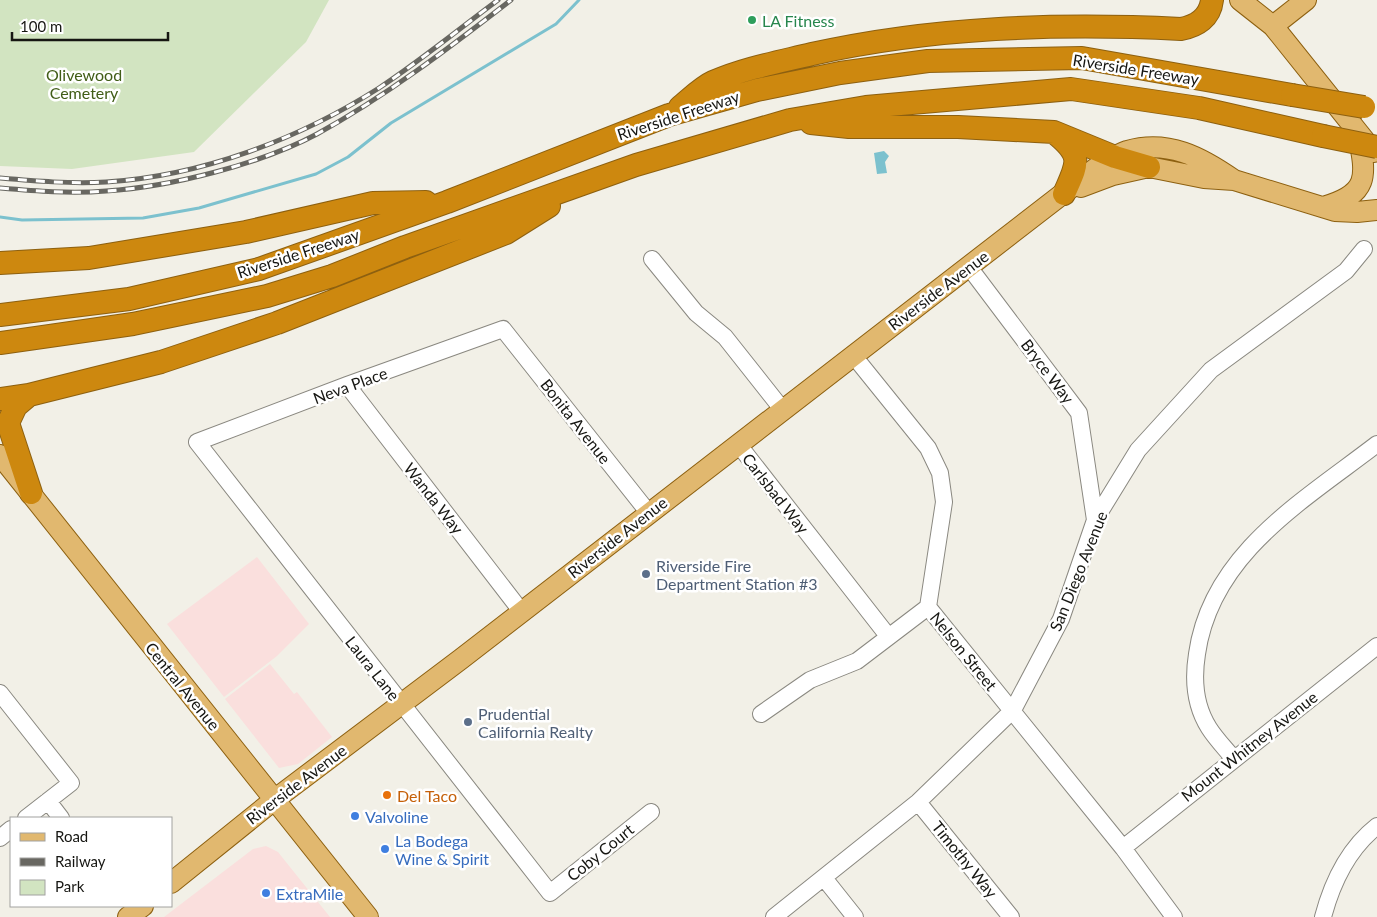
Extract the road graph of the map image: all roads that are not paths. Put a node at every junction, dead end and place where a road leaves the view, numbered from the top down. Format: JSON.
{"nodes":[{"id":1,"x":1212,"y":0,"type":"edge"},
{"id":2,"x":1240,"y":0,"type":"edge"},
{"id":3,"x":1262,"y":0,"type":"edge"},
{"id":4,"x":1306,"y":0,"type":"edge"},
{"id":5,"x":1273,"y":26,"type":"junction"},
{"id":6,"x":1373,"y":107,"type":"edge"},
{"id":7,"x":669,"y":115,"type":"junction"},
{"id":8,"x":790,"y":120,"type":"junction"},
{"id":9,"x":1357,"y":131,"type":"junction"},
{"id":10,"x":1054,"y":132,"type":"junction"},
{"id":11,"x":1377,"y":147,"type":"edge"},
{"id":12,"x":1377,"y":155,"type":"edge"},
{"id":13,"x":1116,"y":157,"type":"junction"},
{"id":14,"x":1150,"y":167,"type":"junction"},
{"id":15,"x":1234,"y":180,"type":"junction"},
{"id":16,"x":586,"y":182,"type":"junction"},
{"id":17,"x":1064,"y":194,"type":"junction"},
{"id":18,"x":447,"y":202,"type":"junction"},
{"id":19,"x":1322,"y":207,"type":"junction"},
{"id":20,"x":1377,"y":210,"type":"edge"},
{"id":21,"x":1364,"y":249,"type":"dead end"},
{"id":22,"x":652,"y":258,"type":"dead end"},
{"id":23,"x":0,"y":263,"type":"edge"},
{"id":24,"x":968,"y":267,"type":"junction"},
{"id":25,"x":0,"y":315,"type":"edge"},
{"id":26,"x":503,"y":329,"type":"joint"},
{"id":27,"x":0,"y":343,"type":"edge"},
{"id":28,"x":853,"y":355,"type":"junction"},
{"id":29,"x":347,"y":385,"type":"junction"},
{"id":30,"x":29,"y":395,"type":"junction"},
{"id":31,"x":0,"y":399,"type":"edge"},
{"id":32,"x":782,"y":409,"type":"junction"},
{"id":33,"x":197,"y":442,"type":"joint"},
{"id":34,"x":738,"y":444,"type":"junction"},
{"id":35,"x":1377,"y":444,"type":"edge"},
{"id":36,"x":0,"y":455,"type":"edge"},
{"id":37,"x":31,"y":493,"type":"junction"},
{"id":38,"x":648,"y":512,"type":"junction"},
{"id":39,"x":1095,"y":520,"type":"junction"},
{"id":40,"x":928,"y":607,"type":"junction"},
{"id":41,"x":521,"y":610,"type":"junction"},
{"id":42,"x":888,"y":636,"type":"junction"},
{"id":43,"x":1377,"y":646,"type":"edge"},
{"id":44,"x":0,"y":693,"type":"edge"},
{"id":45,"x":401,"y":704,"type":"junction"},
{"id":46,"x":1013,"y":710,"type":"junction"},
{"id":47,"x":762,"y":714,"type":"dead end"},
{"id":48,"x":1233,"y":758,"type":"junction"},
{"id":49,"x":274,"y":800,"type":"junction"},
{"id":50,"x":48,"y":801,"type":"junction"},
{"id":51,"x":918,"y":802,"type":"junction"},
{"id":52,"x":651,"y":812,"type":"dead end"},
{"id":53,"x":27,"y":817,"type":"edge"},
{"id":54,"x":60,"y":817,"type":"edge"},
{"id":55,"x":1377,"y":826,"type":"edge"},
{"id":56,"x":10,"y":830,"type":"edge"},
{"id":57,"x":0,"y":838,"type":"edge"},
{"id":58,"x":1123,"y":848,"type":"junction"},
{"id":59,"x":824,"y":878,"type":"junction"},
{"id":60,"x":172,"y":882,"type":"edge"},
{"id":61,"x":550,"y":893,"type":"joint"},
{"id":62,"x":368,"y":917,"type":"edge"},
{"id":63,"x":774,"y":917,"type":"edge"},
{"id":64,"x":855,"y":917,"type":"edge"},
{"id":65,"x":1011,"y":917,"type":"edge"},
{"id":66,"x":1174,"y":917,"type":"edge"},
{"id":67,"x":1323,"y":917,"type":"edge"}],
"edges":[{"from":1,"to":7,"type":"highway"},
{"from":2,"to":5,"type":"main road"},
{"from":3,"to":5,"type":"main road"},
{"from":4,"to":5,"type":"main road"},
{"from":5,"to":9,"type":"main road"},
{"from":6,"to":7,"type":"highway","name":"Riverside Freeway","bridge":true},
{"from":7,"to":18,"type":"highway","name":"Riverside Freeway"},
{"from":8,"to":10,"type":"highway"},
{"from":8,"to":11,"type":"highway","name":"Riverside Freeway","bridge":true},
{"from":8,"to":16,"type":"highway","name":"Riverside Freeway"},
{"from":9,"to":12,"type":"main road"},
{"from":9,"to":19,"type":"main road"},
{"from":10,"to":13,"type":"highway"},
{"from":10,"to":17,"type":"highway"},
{"from":13,"to":14,"type":"highway"},
{"from":13,"to":15,"type":"main road","name":"Riverside Avenue"},
{"from":13,"to":17,"type":"main road","name":"Riverside Avenue"},
{"from":14,"to":15,"type":"main road","name":"Riverside Avenue"},
{"from":14,"to":17,"type":"main road","name":"Riverside Avenue"},
{"from":15,"to":19,"type":"main road","name":"Riverside Avenue"},
{"from":16,"to":27,"type":"highway","name":"Riverside Freeway"},
{"from":16,"to":30,"type":"highway"},
{"from":17,"to":24,"type":"main road","name":"Riverside Avenue"},
{"from":18,"to":23,"type":"highway"},
{"from":18,"to":25,"type":"highway","name":"Riverside Freeway"},
{"from":19,"to":20,"type":"main road","name":"Riverside Avenue"},
{"from":21,"to":39,"type":"street","name":"San Diego Avenue"},
{"from":22,"to":32,"type":"street"},
{"from":24,"to":28,"type":"main road","name":"Riverside Avenue"},
{"from":24,"to":39,"type":"street","name":"Bryce Way"},
{"from":26,"to":29,"type":"street","name":"Neva Place"},
{"from":26,"to":38,"type":"street","name":"Bonita Avenue"},
{"from":28,"to":32,"type":"main road","name":"Riverside Avenue"},
{"from":28,"to":40,"type":"street","name":"Nelson Street"},
{"from":29,"to":33,"type":"street","name":"Neva Place"},
{"from":29,"to":41,"type":"street","name":"Wanda Way"},
{"from":30,"to":31,"type":"highway"},
{"from":30,"to":37,"type":"highway"},
{"from":32,"to":34,"type":"main road","name":"Riverside Avenue"},
{"from":33,"to":45,"type":"street","name":"Laura Lane"},
{"from":34,"to":38,"type":"main road","name":"Riverside Avenue"},
{"from":34,"to":42,"type":"street","name":"Carlsbad Way"},
{"from":35,"to":48,"type":"street"},
{"from":36,"to":37,"type":"main road","name":"Central Avenue"},
{"from":37,"to":49,"type":"main road","name":"Central Avenue"},
{"from":38,"to":41,"type":"main road","name":"Riverside Avenue"},
{"from":39,"to":46,"type":"street","name":"San Diego Avenue"},
{"from":40,"to":42,"type":"street"},
{"from":40,"to":46,"type":"street","name":"Nelson Street"},
{"from":41,"to":45,"type":"main road","name":"Riverside Avenue"},
{"from":42,"to":47,"type":"street"},
{"from":43,"to":48,"type":"street","name":"Mount Whitney Avenue"},
{"from":44,"to":50,"type":"street"},
{"from":45,"to":49,"type":"main road","name":"Riverside Avenue"},
{"from":45,"to":61,"type":"street","name":"Laura Lane"},
{"from":46,"to":51,"type":"street","name":"San Diego Avenue"},
{"from":46,"to":58,"type":"street","name":"Nelson Street"},
{"from":48,"to":58,"type":"street","name":"Mount Whitney Avenue"},
{"from":49,"to":60,"type":"main road","name":"Riverside Avenue"},
{"from":49,"to":62,"type":"main road","name":"Central Avenue"},
{"from":50,"to":53,"type":"street"},
{"from":50,"to":54,"type":"street"},
{"from":51,"to":59,"type":"street","name":"San Diego Avenue"},
{"from":51,"to":65,"type":"street","name":"Timothy Way"},
{"from":52,"to":61,"type":"street","name":"Coby Court"},
{"from":55,"to":67,"type":"street"},
{"from":56,"to":57,"type":"street"},
{"from":58,"to":66,"type":"street","name":"Nelson Street"},
{"from":59,"to":63,"type":"street","name":"San Diego Avenue"},
{"from":59,"to":64,"type":"street"}]}
